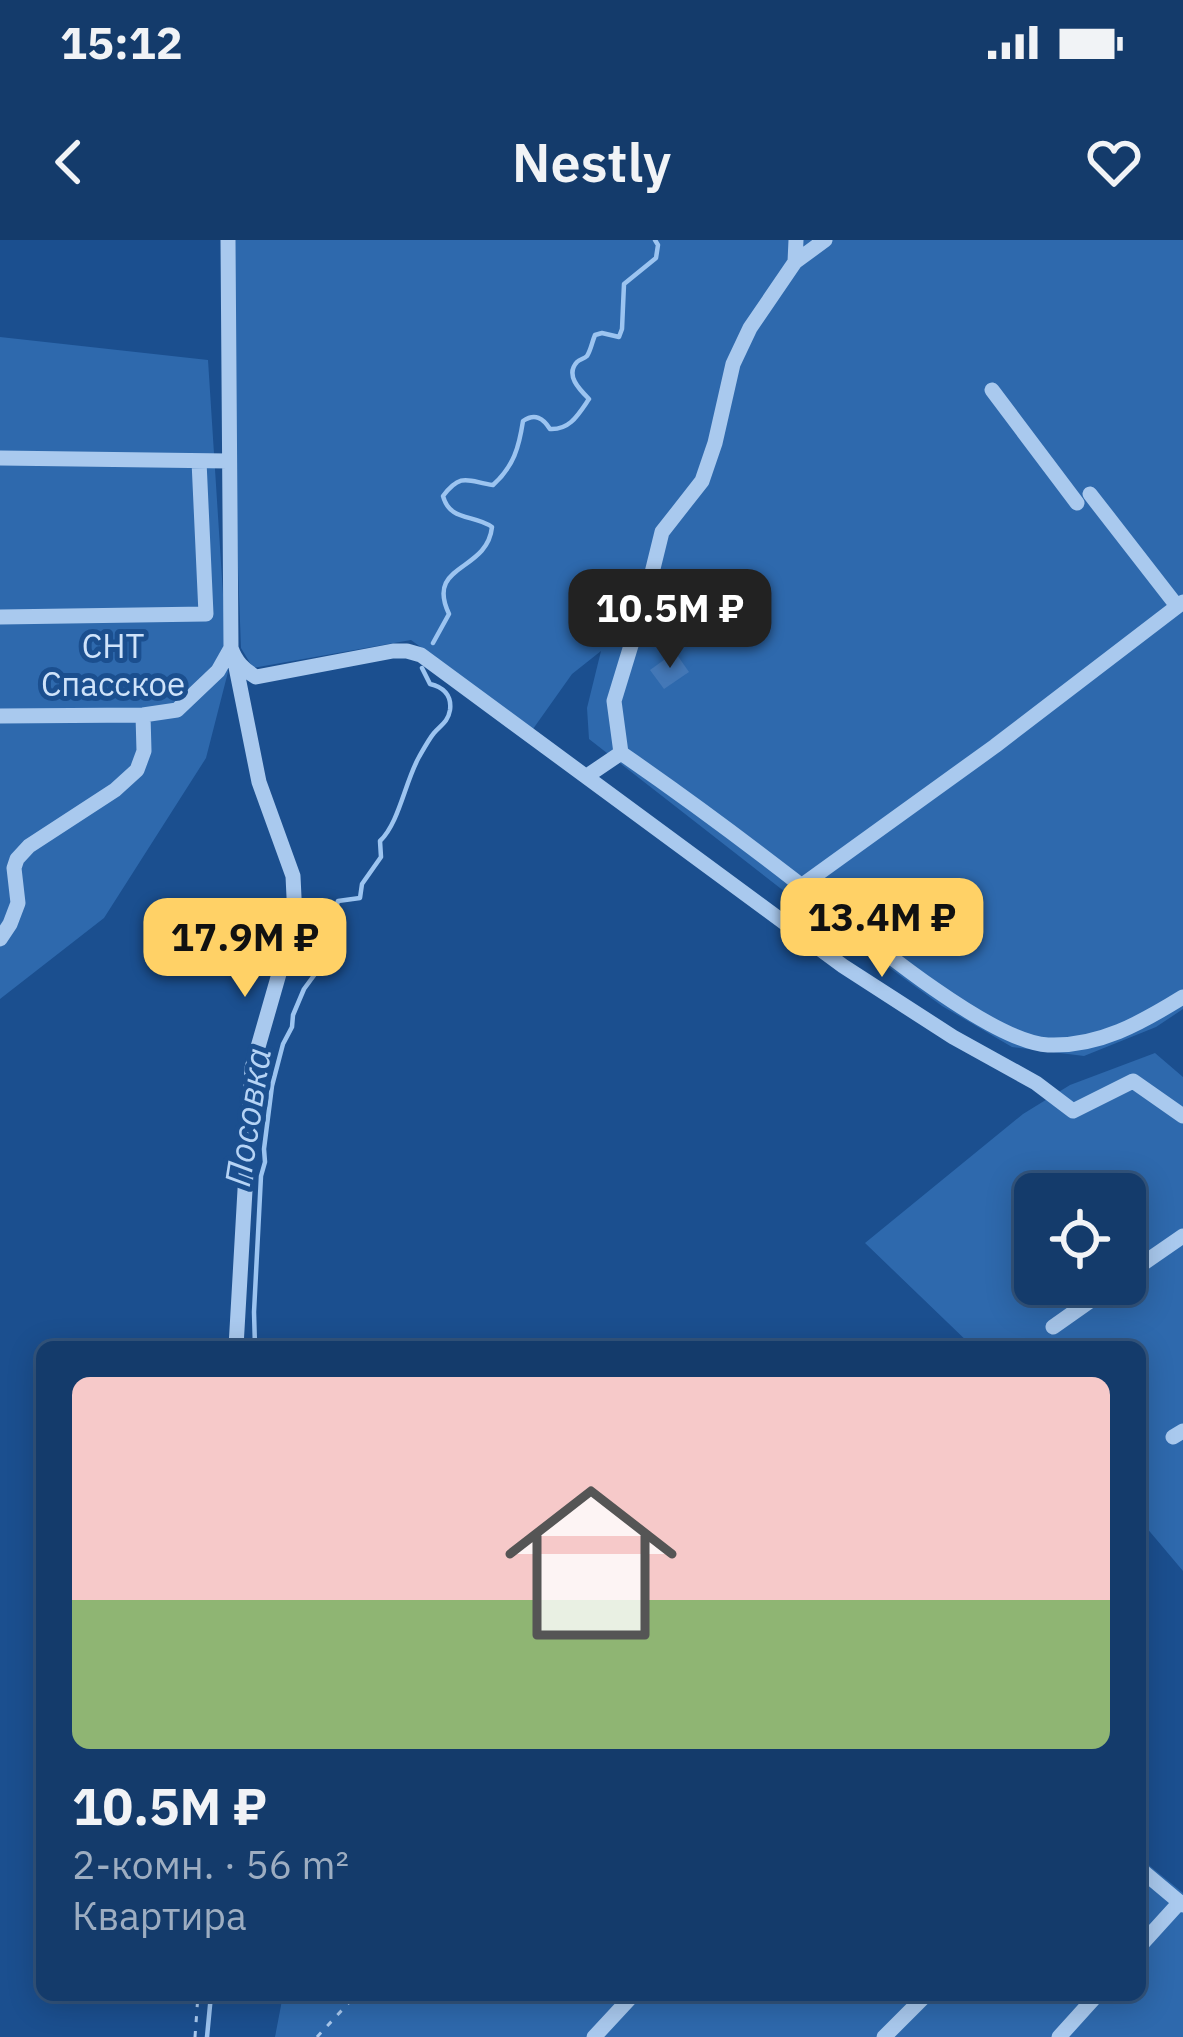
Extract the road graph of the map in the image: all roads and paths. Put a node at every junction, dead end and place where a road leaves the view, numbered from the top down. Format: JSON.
{"nodes":[{"id":1,"x":228,"y":240,"type":"edge"},
{"id":2,"x":796,"y":240,"type":"edge"},
{"id":3,"x":825,"y":240,"type":"edge"},
{"id":4,"x":795,"y":262,"type":"junction"},
{"id":5,"x":992,"y":390,"type":"dead end"},
{"id":6,"x":0,"y":458,"type":"edge"},
{"id":7,"x":228,"y":460,"type":"junction"},
{"id":8,"x":199,"y":461,"type":"junction"},
{"id":9,"x":1180,"y":604,"type":"edge"},
{"id":10,"x":0,"y":616,"type":"edge"},
{"id":11,"x":232,"y":653,"type":"junction"},
{"id":12,"x":0,"y":716,"type":"edge"},
{"id":13,"x":143,"y":716,"type":"junction"},
{"id":14,"x":621,"y":753,"type":"junction"},
{"id":15,"x":586,"y":776,"type":"junction"},
{"id":16,"x":801,"y":886,"type":"junction"},
{"id":17,"x":0,"y":939,"type":"edge"},
{"id":18,"x":1183,"y":997,"type":"edge"},
{"id":19,"x":1183,"y":1116,"type":"edge"},
{"id":20,"x":1183,"y":1236,"type":"edge"},
{"id":21,"x":1146,"y":1262,"type":"edge"},
{"id":22,"x":1084,"y":1305,"type":"edge"},
{"id":23,"x":1053,"y":1327,"type":"dead end"},
{"id":24,"x":236,"y":1341,"type":"edge"},
{"id":25,"x":1146,"y":1874,"type":"edge"},
{"id":26,"x":1181,"y":1903,"type":"edge"},
{"id":27,"x":1146,"y":1940,"type":"edge"},
{"id":28,"x":198,"y":2001,"type":"edge"},
{"id":29,"x":350,"y":2001,"type":"edge"},
{"id":30,"x":627,"y":2001,"type":"edge"},
{"id":31,"x":920,"y":2001,"type":"edge"},
{"id":32,"x":1091,"y":2001,"type":"edge"},
{"id":33,"x":195,"y":2037,"type":"edge"},
{"id":34,"x":317,"y":2037,"type":"edge"},
{"id":35,"x":594,"y":2037,"type":"edge"},
{"id":36,"x":884,"y":2037,"type":"edge"},
{"id":37,"x":1059,"y":2037,"type":"edge"}],
"edges":[{"from":1,"to":7,"type":"street"},
{"from":2,"to":4,"type":"street"},
{"from":3,"to":4,"type":"street"},
{"from":4,"to":14,"type":"street"},
{"from":5,"to":9,"type":"street"},
{"from":6,"to":8,"type":"street"},
{"from":7,"to":8,"type":"street"},
{"from":7,"to":11,"type":"street"},
{"from":8,"to":10,"type":"street"},
{"from":9,"to":16,"type":"street"},
{"from":11,"to":13,"type":"street"},
{"from":11,"to":15,"type":"street"},
{"from":11,"to":24,"type":"street"},
{"from":12,"to":13,"type":"street"},
{"from":13,"to":17,"type":"street"},
{"from":14,"to":15,"type":"street"},
{"from":14,"to":16,"type":"street"},
{"from":15,"to":19,"type":"street"},
{"from":16,"to":18,"type":"street"},
{"from":20,"to":21,"type":"street"},
{"from":22,"to":23,"type":"street"},
{"from":25,"to":26,"type":"street"},
{"from":26,"to":27,"type":"street"},
{"from":28,"to":33,"type":"path"},
{"from":29,"to":34,"type":"path"},
{"from":30,"to":35,"type":"street"},
{"from":31,"to":36,"type":"street"},
{"from":32,"to":37,"type":"street"}]}
